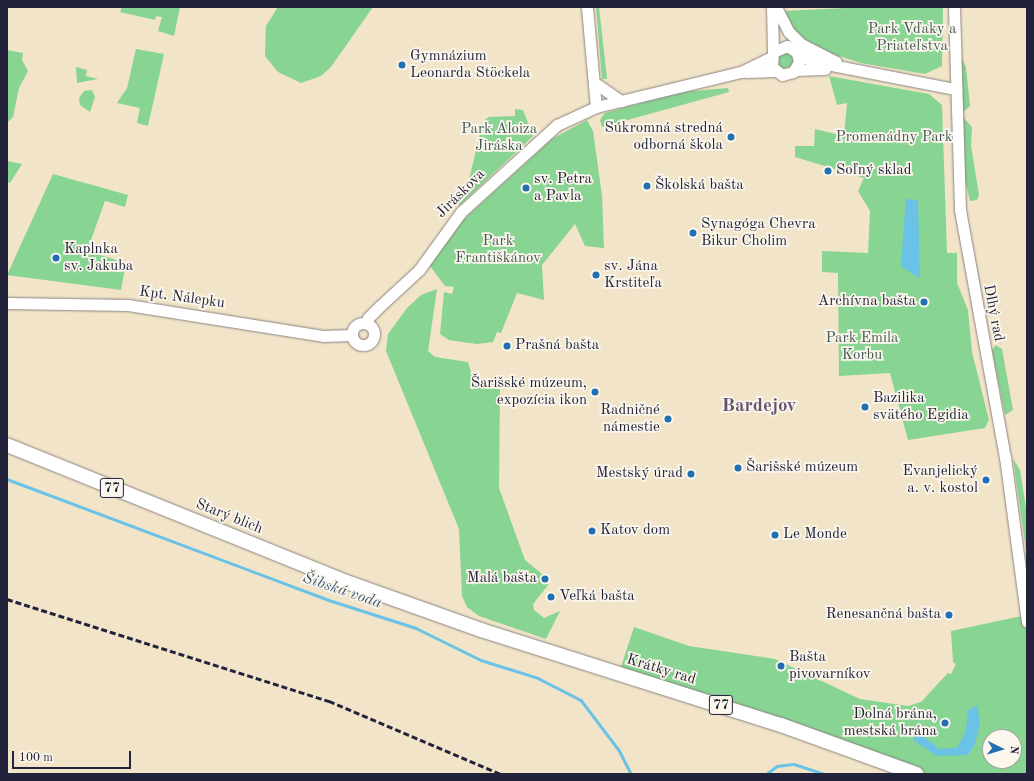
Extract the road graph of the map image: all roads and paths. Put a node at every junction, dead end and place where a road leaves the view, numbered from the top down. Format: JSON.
{"nodes":[{"id":1,"x":587,"y":7,"type":"edge"},
{"id":2,"x":774,"y":7,"type":"edge"},
{"id":3,"x":954,"y":7,"type":"edge"},
{"id":4,"x":787,"y":46,"type":"junction"},
{"id":5,"x":797,"y":53,"type":"junction"},
{"id":6,"x":772,"y":55,"type":"junction"},
{"id":7,"x":851,"y":69,"type":"junction"},
{"id":8,"x":795,"y":70,"type":"junction"},
{"id":9,"x":775,"y":71,"type":"junction"},
{"id":10,"x":741,"y":72,"type":"junction"},
{"id":11,"x":595,"y":83,"type":"junction"},
{"id":12,"x":955,"y":89,"type":"junction"},
{"id":13,"x":621,"y":101,"type":"junction"},
{"id":14,"x":596,"y":107,"type":"junction"},
{"id":15,"x":7,"y":303,"type":"edge"},
{"id":16,"x":368,"y":324,"type":"junction"},
{"id":17,"x":351,"y":335,"type":"junction"},
{"id":18,"x":7,"y":445,"type":"edge"},
{"id":19,"x":441,"y":615,"type":"joint"},
{"id":20,"x":1027,"y":622,"type":"edge"},
{"id":21,"x":916,"y":774,"type":"edge"}],
"edges":[{"from":1,"to":11,"type":"street"},
{"from":2,"to":4,"type":"street"},
{"from":2,"to":6,"type":"street"},
{"from":2,"to":7,"type":"street"},
{"from":3,"to":12,"type":"street","name":"Dlhý rad"},
{"from":4,"to":5,"type":"street"},
{"from":4,"to":6,"type":"street"},
{"from":5,"to":7,"type":"street"},
{"from":5,"to":8,"type":"street"},
{"from":6,"to":9,"type":"street"},
{"from":6,"to":10,"type":"street","name":"Jiráskova"},
{"from":7,"to":8,"type":"street"},
{"from":7,"to":12,"type":"street"},
{"from":8,"to":9,"type":"street"},
{"from":9,"to":10,"type":"street","name":"Jiráskova"},
{"from":10,"to":13,"type":"street","name":"Jiráskova"},
{"from":11,"to":13,"type":"street"},
{"from":11,"to":14,"type":"street"},
{"from":12,"to":20,"type":"street","name":"Dlhý rad"},
{"from":13,"to":14,"type":"street","name":"Jiráskova"},
{"from":14,"to":16,"type":"street","name":"Jiráskova"},
{"from":15,"to":17,"type":"street","name":"Kpt. Nálepku"},
{"from":16,"to":17,"type":"street"},
{"from":16,"to":17,"type":"street"},
{"from":18,"to":19,"type":"main road","name":"Starý blich","number":"77"},
{"from":19,"to":21,"type":"main road","name":"Krátky rad","number":"77"}]}
